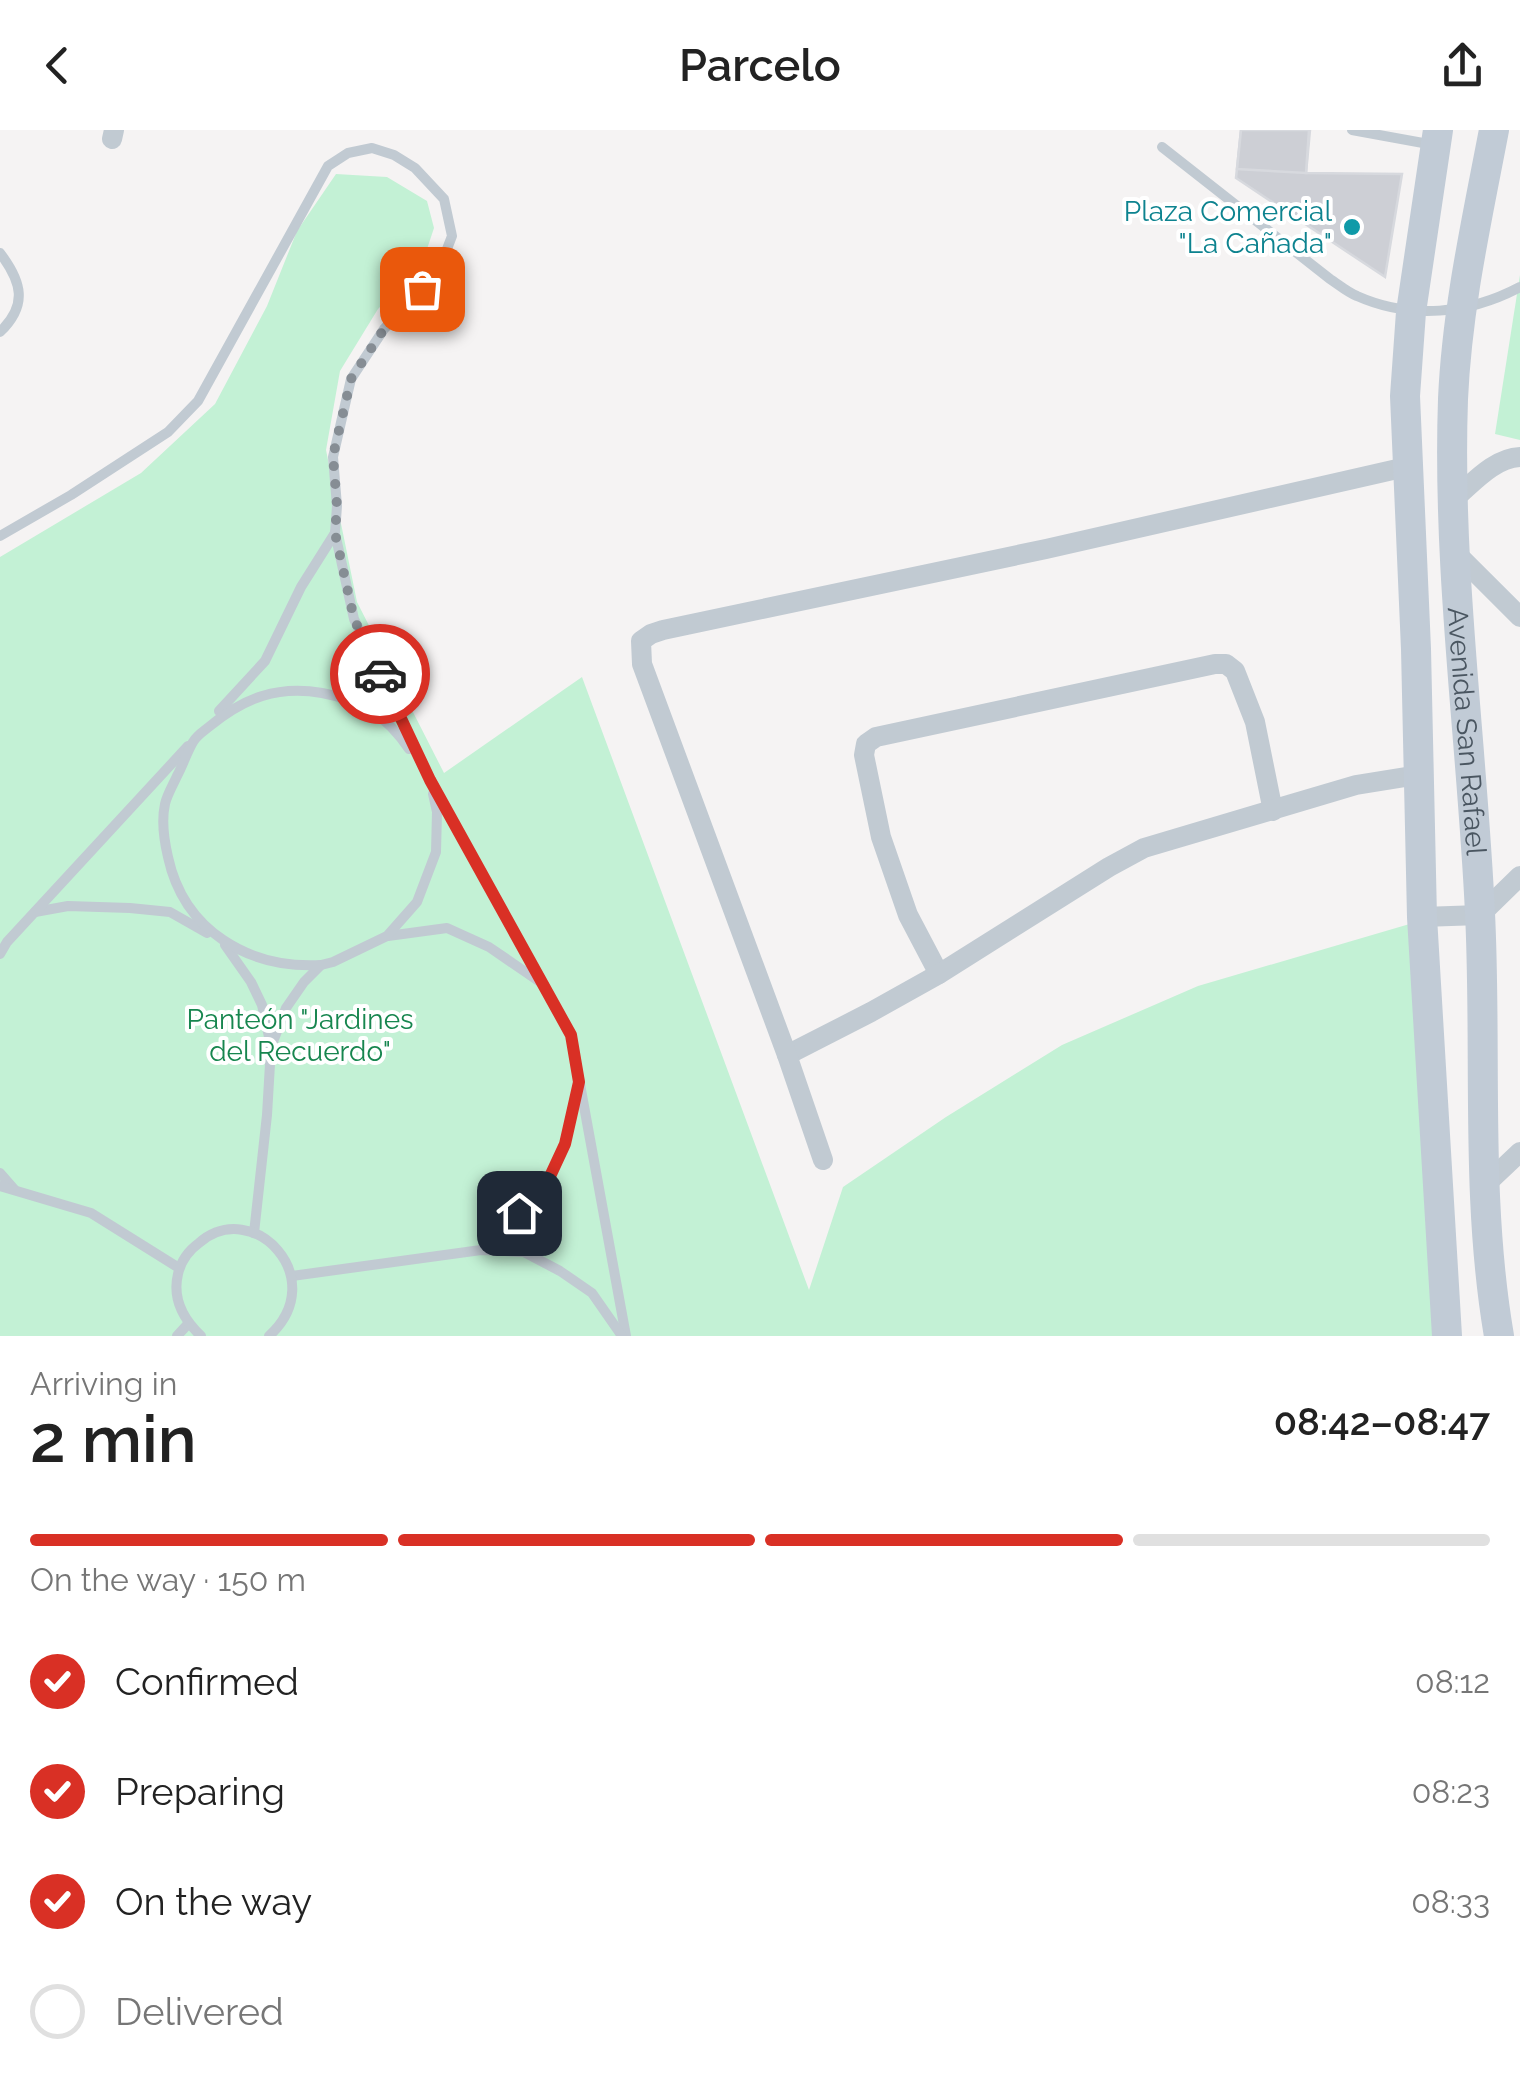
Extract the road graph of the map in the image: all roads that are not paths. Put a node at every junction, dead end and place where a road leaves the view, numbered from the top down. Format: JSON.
{"nodes":[{"id":1,"x":1352,"y":130,"type":"edge"},
{"id":2,"x":1494,"y":130,"type":"edge"},
{"id":3,"x":1437,"y":138,"type":"edge"},
{"id":4,"x":1162,"y":147,"type":"dead end"},
{"id":5,"x":0,"y":253,"type":"edge"},
{"id":6,"x":1520,"y":287,"type":"edge"},
{"id":7,"x":1461,"y":310,"type":"junction"},
{"id":8,"x":1411,"y":312,"type":"junction"},
{"id":9,"x":0,"y":332,"type":"edge"},
{"id":10,"x":1520,"y":457,"type":"edge"},
{"id":11,"x":1406,"y":467,"type":"junction"},
{"id":12,"x":1454,"y":500,"type":"junction"},
{"id":13,"x":335,"y":533,"type":"junction"},
{"id":14,"x":0,"y":536,"type":"edge"},
{"id":15,"x":1455,"y":552,"type":"junction"},
{"id":16,"x":1520,"y":617,"type":"edge"},
{"id":17,"x":195,"y":738,"type":"junction"},
{"id":18,"x":1418,"y":776,"type":"junction"},
{"id":19,"x":430,"y":780,"type":"junction"},
{"id":20,"x":1273,"y":811,"type":"junction"},
{"id":21,"x":1520,"y":876,"type":"edge"},
{"id":22,"x":35,"y":912,"type":"junction"},
{"id":23,"x":1480,"y":915,"type":"junction"},
{"id":24,"x":1422,"y":918,"type":"junction"},
{"id":25,"x":386,"y":936,"type":"junction"},
{"id":26,"x":222,"y":942,"type":"junction"},
{"id":27,"x":0,"y":954,"type":"edge"},
{"id":28,"x":321,"y":965,"type":"junction"},
{"id":29,"x":939,"y":974,"type":"junction"},
{"id":30,"x":545,"y":986,"type":"junction"},
{"id":31,"x":271,"y":1047,"type":"junction"},
{"id":32,"x":787,"y":1056,"type":"junction"},
{"id":33,"x":579,"y":1082,"type":"junction"},
{"id":34,"x":1520,"y":1152,"type":"edge"},
{"id":35,"x":823,"y":1160,"type":"dead end"},
{"id":36,"x":0,"y":1172,"type":"edge"},
{"id":37,"x":0,"y":1186,"type":"edge"},
{"id":38,"x":1484,"y":1186,"type":"junction"},
{"id":39,"x":15,"y":1190,"type":"junction"},
{"id":40,"x":254,"y":1233,"type":"junction"},
{"id":41,"x":481,"y":1250,"type":"junction"},
{"id":42,"x":180,"y":1268,"type":"junction"},
{"id":43,"x":292,"y":1276,"type":"junction"},
{"id":44,"x":188,"y":1324,"type":"junction"},
{"id":45,"x":177,"y":1336,"type":"edge"},
{"id":46,"x":201,"y":1336,"type":"edge"},
{"id":47,"x":268,"y":1336,"type":"edge"},
{"id":48,"x":624,"y":1336,"type":"edge"},
{"id":49,"x":1447,"y":1336,"type":"edge"},
{"id":50,"x":1499,"y":1336,"type":"edge"}],
"edges":[{"from":1,"to":3,"type":"lane"},
{"from":2,"to":7,"type":"main road","name":"Avenida San Rafael"},
{"from":3,"to":8,"type":"main road","name":"Avenida San Rafael"},
{"from":4,"to":8,"type":"lane"},
{"from":5,"to":9,"type":"lane"},
{"from":6,"to":7,"type":"lane"},
{"from":7,"to":8,"type":"lane"},
{"from":7,"to":12,"type":"main road","name":"Avenida San Rafael"},
{"from":8,"to":11,"type":"main road","name":"Avenida San Rafael"},
{"from":10,"to":12,"type":"street"},
{"from":11,"to":18,"type":"main road","name":"Avenida San Rafael"},
{"from":11,"to":32,"type":"street"},
{"from":12,"to":15,"type":"main road","name":"Avenida San Rafael"},
{"from":13,"to":14,"type":"lane"},
{"from":13,"to":17,"type":"lane"},
{"from":13,"to":19,"type":"lane"},
{"from":15,"to":16,"type":"street"},
{"from":15,"to":23,"type":"main road","name":"Avenida San Rafael"},
{"from":17,"to":19,"type":"lane"},
{"from":17,"to":22,"type":"lane"},
{"from":17,"to":26,"type":"lane"},
{"from":18,"to":20,"type":"street"},
{"from":18,"to":24,"type":"main road","name":"Avenida San Rafael"},
{"from":19,"to":25,"type":"lane"},
{"from":19,"to":30,"type":"lane"},
{"from":20,"to":29,"type":"street"},
{"from":20,"to":29,"type":"street"},
{"from":21,"to":23,"type":"street"},
{"from":22,"to":26,"type":"lane"},
{"from":22,"to":27,"type":"lane"},
{"from":23,"to":24,"type":"street"},
{"from":23,"to":38,"type":"main road","name":"Avenida San Rafael"},
{"from":24,"to":49,"type":"main road","name":"Avenida San Rafael"},
{"from":25,"to":28,"type":"lane"},
{"from":25,"to":30,"type":"lane"},
{"from":26,"to":28,"type":"lane"},
{"from":26,"to":31,"type":"lane"},
{"from":28,"to":31,"type":"lane"},
{"from":29,"to":32,"type":"street"},
{"from":30,"to":33,"type":"lane"},
{"from":31,"to":40,"type":"lane"},
{"from":32,"to":35,"type":"street"},
{"from":33,"to":41,"type":"lane"},
{"from":33,"to":48,"type":"lane"},
{"from":34,"to":38,"type":"street"},
{"from":36,"to":39,"type":"lane"},
{"from":37,"to":39,"type":"lane"},
{"from":38,"to":50,"type":"main road","name":"Avenida San Rafael"},
{"from":39,"to":42,"type":"lane"},
{"from":40,"to":42,"type":"lane"},
{"from":40,"to":43,"type":"lane"},
{"from":41,"to":43,"type":"lane"},
{"from":41,"to":48,"type":"lane"},
{"from":42,"to":44,"type":"lane"},
{"from":43,"to":47,"type":"lane"},
{"from":44,"to":45,"type":"lane"},
{"from":44,"to":46,"type":"lane"}]}
